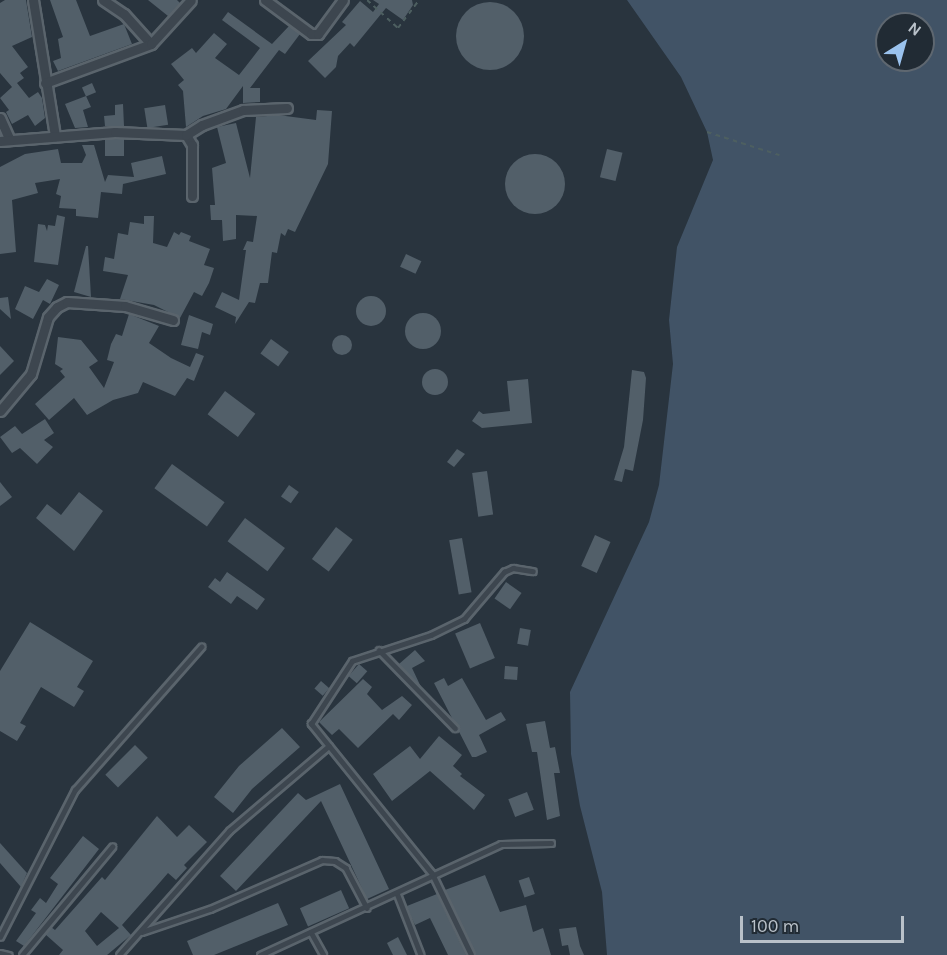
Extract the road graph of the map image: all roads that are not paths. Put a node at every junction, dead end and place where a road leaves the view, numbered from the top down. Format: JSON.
{"nodes":[{"id":1,"x":33,"y":0,"type":"edge"},
{"id":2,"x":103,"y":0,"type":"edge"},
{"id":3,"x":191,"y":0,"type":"edge"},
{"id":4,"x":265,"y":0,"type":"edge"},
{"id":5,"x":343,"y":0,"type":"edge"},
{"id":6,"x":151,"y":44,"type":"junction"},
{"id":7,"x":45,"y":83,"type":"junction"},
{"id":8,"x":287,"y":108,"type":"dead end"},
{"id":9,"x":0,"y":118,"type":"edge"},
{"id":10,"x":186,"y":135,"type":"junction"},
{"id":11,"x":55,"y":136,"type":"junction"},
{"id":12,"x":5,"y":139,"type":"edge"},
{"id":13,"x":192,"y":196,"type":"dead end"},
{"id":14,"x":173,"y":320,"type":"dead end"},
{"id":15,"x":0,"y":411,"type":"edge"},
{"id":16,"x":533,"y":571,"type":"dead end"},
{"id":17,"x":201,"y":647,"type":"dead end"},
{"id":18,"x":379,"y":650,"type":"junction"},
{"id":19,"x":455,"y":728,"type":"dead end"},
{"id":20,"x":329,"y":746,"type":"junction"},
{"id":21,"x":550,"y":843,"type":"dead end"},
{"id":22,"x":112,"y":847,"type":"dead end"},
{"id":23,"x":432,"y":874,"type":"junction"},
{"id":24,"x":397,"y":892,"type":"junction"},
{"id":25,"x":367,"y":908,"type":"junction"},
{"id":26,"x":311,"y":932,"type":"junction"},
{"id":27,"x":140,"y":933,"type":"junction"},
{"id":28,"x":0,"y":937,"type":"edge"},
{"id":29,"x":0,"y":953,"type":"edge"},
{"id":30,"x":9,"y":955,"type":"edge"},
{"id":31,"x":22,"y":955,"type":"edge"},
{"id":32,"x":119,"y":955,"type":"edge"},
{"id":33,"x":260,"y":955,"type":"edge"},
{"id":34,"x":324,"y":955,"type":"edge"},
{"id":35,"x":421,"y":955,"type":"edge"},
{"id":36,"x":471,"y":955,"type":"edge"}],
"edges":[{"from":1,"to":7,"type":"street"},
{"from":2,"to":6,"type":"street"},
{"from":3,"to":6,"type":"street"},
{"from":4,"to":5,"type":"street"},
{"from":6,"to":7,"type":"street"},
{"from":7,"to":11,"type":"street"},
{"from":8,"to":10,"type":"street"},
{"from":9,"to":12,"type":"street"},
{"from":10,"to":11,"type":"street"},
{"from":10,"to":13,"type":"street"},
{"from":11,"to":12,"type":"street"},
{"from":14,"to":15,"type":"street"},
{"from":16,"to":18,"type":"lane"},
{"from":17,"to":28,"type":"lane"},
{"from":18,"to":19,"type":"lane"},
{"from":18,"to":20,"type":"lane"},
{"from":20,"to":23,"type":"lane"},
{"from":20,"to":27,"type":"lane"},
{"from":21,"to":23,"type":"lane"},
{"from":22,"to":31,"type":"lane"},
{"from":23,"to":24,"type":"lane"},
{"from":23,"to":36,"type":"lane"},
{"from":24,"to":25,"type":"lane"},
{"from":24,"to":35,"type":"lane"},
{"from":25,"to":26,"type":"lane"},
{"from":25,"to":27,"type":"lane"},
{"from":26,"to":33,"type":"lane"},
{"from":26,"to":34,"type":"lane"},
{"from":27,"to":32,"type":"lane"},
{"from":29,"to":30,"type":"lane"}]}
